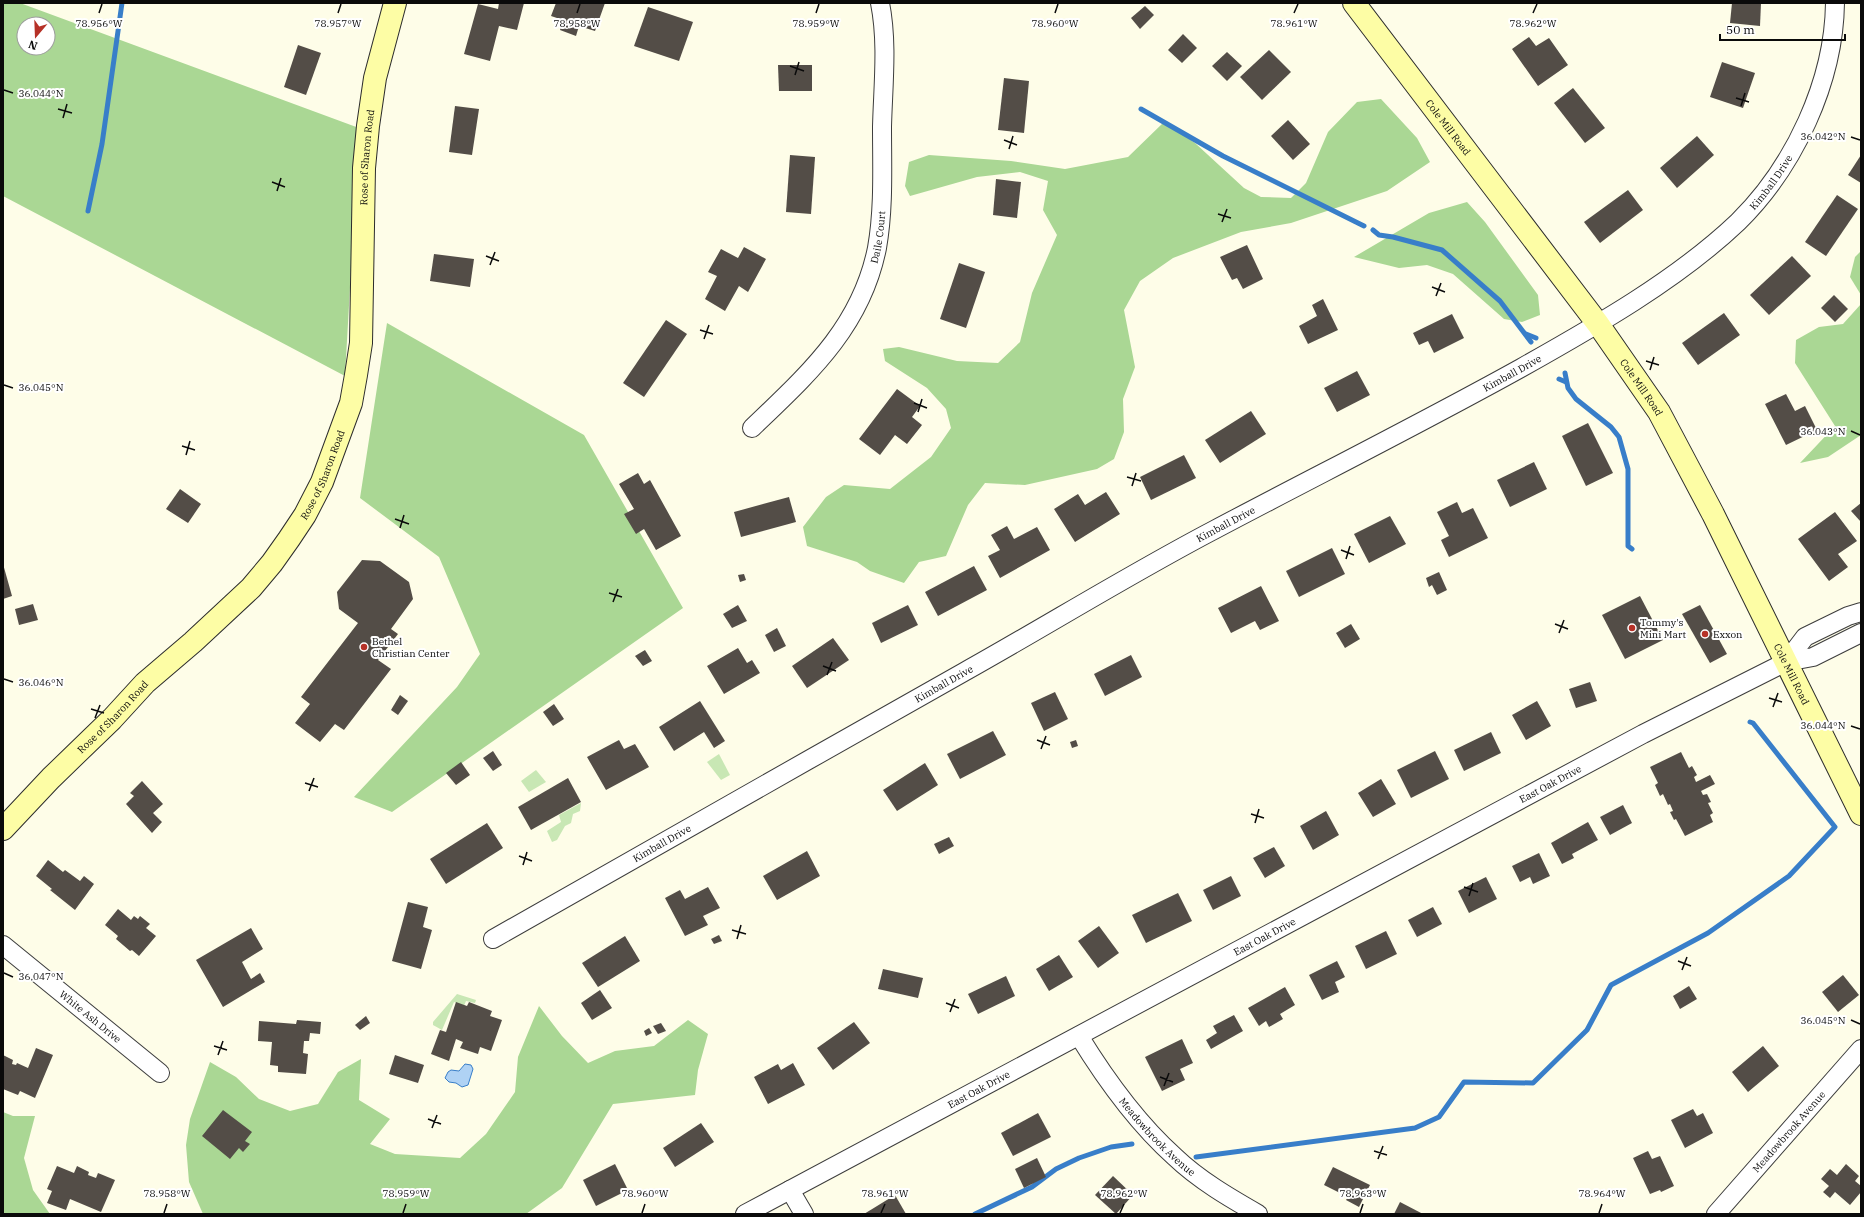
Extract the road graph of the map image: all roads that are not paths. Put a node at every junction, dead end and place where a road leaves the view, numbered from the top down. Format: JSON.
{"nodes":[{"id":1,"x":395,"y":3,"type":"edge"},
{"id":2,"x":880,"y":3,"type":"edge"},
{"id":3,"x":1354,"y":3,"type":"edge"},
{"id":4,"x":1835,"y":3,"type":"edge"},
{"id":5,"x":1598,"y":324,"type":"junction"},
{"id":6,"x":752,"y":428,"type":"dead end"},
{"id":7,"x":1861,"y":612,"type":"edge"},
{"id":8,"x":1861,"y":633,"type":"edge"},
{"id":9,"x":1786,"y":662,"type":"junction"},
{"id":10,"x":1861,"y":814,"type":"edge"},
{"id":11,"x":3,"y":829,"type":"edge"},
{"id":12,"x":493,"y":939,"type":"dead end"},
{"id":13,"x":3,"y":945,"type":"edge"},
{"id":14,"x":1079,"y":1036,"type":"junction"},
{"id":15,"x":1861,"y":1049,"type":"edge"},
{"id":16,"x":160,"y":1073,"type":"dead end"},
{"id":17,"x":790,"y":1190,"type":"junction"},
{"id":18,"x":745,"y":1214,"type":"edge"},
{"id":19,"x":804,"y":1214,"type":"edge"},
{"id":20,"x":1258,"y":1214,"type":"edge"},
{"id":21,"x":1716,"y":1214,"type":"edge"}],
"edges":[{"from":1,"to":11,"type":"street","name":"Rose of Sharon Road"},
{"from":2,"to":6,"type":"street","name":"Daile Court"},
{"from":3,"to":5,"type":"street","name":"Cole Mill Road"},
{"from":4,"to":5,"type":"street","name":"Kimball Drive"},
{"from":5,"to":9,"type":"street","name":"Cole Mill Road"},
{"from":5,"to":12,"type":"street","name":"Kimball Drive"},
{"from":7,"to":9,"type":"street","name":"East Oak Drive"},
{"from":8,"to":9,"type":"street","name":"East Oak Drive"},
{"from":9,"to":10,"type":"street","name":"Cole Mill Road"},
{"from":9,"to":14,"type":"street","name":"East Oak Drive"},
{"from":13,"to":16,"type":"street","name":"White Ash Drive"},
{"from":14,"to":17,"type":"street","name":"East Oak Drive"},
{"from":14,"to":20,"type":"street","name":"Meadowbrook Avenue"},
{"from":15,"to":21,"type":"street","name":"Meadowbrook Avenue"},
{"from":17,"to":18,"type":"street","name":"East Oak Drive"},
{"from":17,"to":19,"type":"street"}]}
